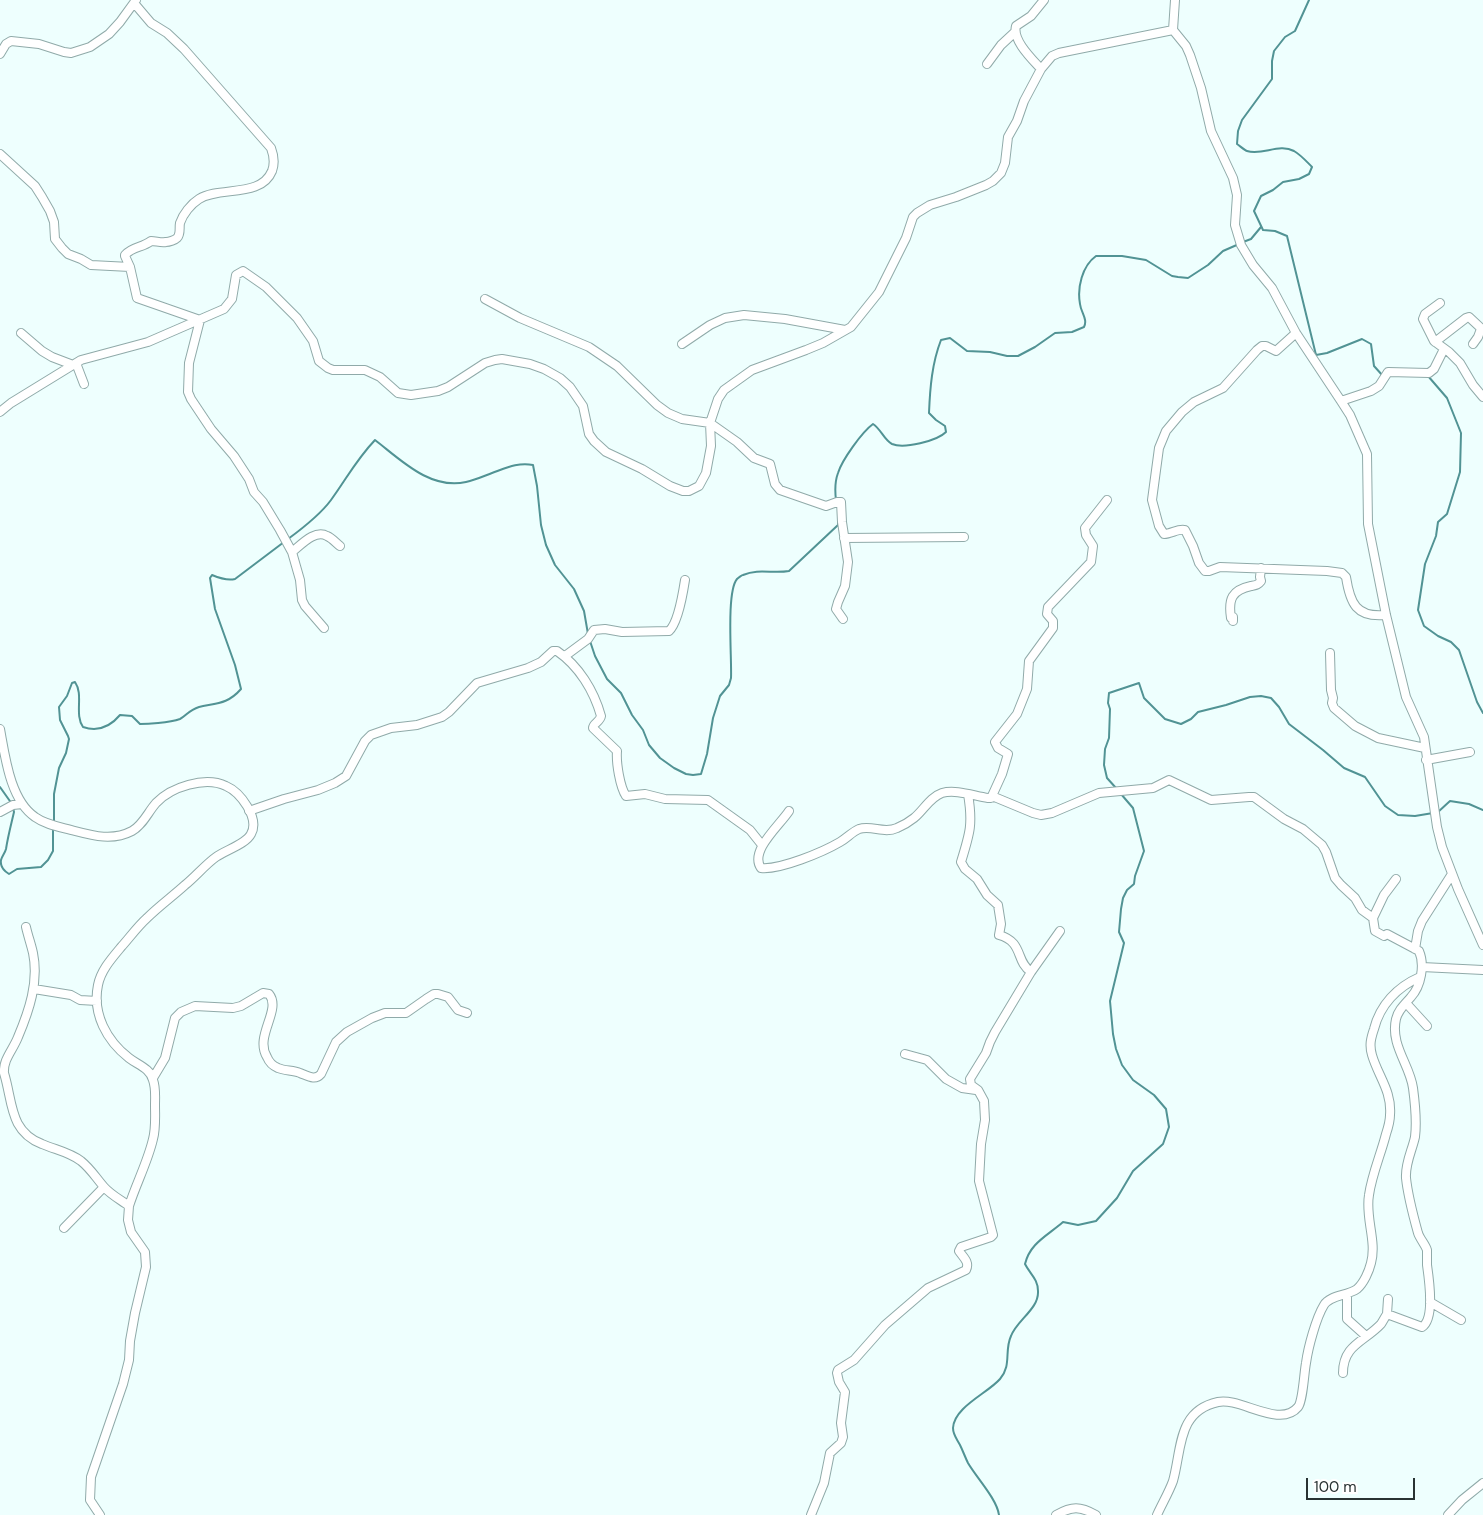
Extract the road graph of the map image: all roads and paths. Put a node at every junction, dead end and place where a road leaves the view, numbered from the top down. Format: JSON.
{"nodes":[{"id":1,"x":1044,"y":0,"type":"edge"},
{"id":2,"x":1175,"y":0,"type":"edge"},
{"id":3,"x":135,"y":2,"type":"edge"},
{"id":4,"x":1173,"y":30,"type":"junction"},
{"id":5,"x":1015,"y":32,"type":"junction"},
{"id":6,"x":0,"y":54,"type":"edge"},
{"id":7,"x":987,"y":64,"type":"dead end"},
{"id":8,"x":1041,"y":69,"type":"junction"},
{"id":9,"x":0,"y":154,"type":"edge"},
{"id":10,"x":130,"y":267,"type":"junction"},
{"id":11,"x":486,"y":299,"type":"dead end"},
{"id":12,"x":1440,"y":303,"type":"dead end"},
{"id":13,"x":200,"y":320,"type":"junction"},
{"id":14,"x":1482,"y":329,"type":"edge"},
{"id":15,"x":845,"y":330,"type":"junction"},
{"id":16,"x":21,"y":333,"type":"dead end"},
{"id":17,"x":1296,"y":333,"type":"junction"},
{"id":18,"x":1435,"y":342,"type":"junction"},
{"id":19,"x":682,"y":344,"type":"dead end"},
{"id":20,"x":1473,"y":344,"type":"dead end"},
{"id":21,"x":1444,"y":349,"type":"junction"},
{"id":22,"x":74,"y":364,"type":"junction"},
{"id":23,"x":84,"y":384,"type":"dead end"},
{"id":24,"x":1483,"y":397,"type":"edge"},
{"id":25,"x":1341,"y":401,"type":"junction"},
{"id":26,"x":0,"y":412,"type":"edge"},
{"id":27,"x":710,"y":424,"type":"junction"},
{"id":28,"x":1107,"y":500,"type":"dead end"},
{"id":29,"x":964,"y":537,"type":"dead end"},
{"id":30,"x":844,"y":538,"type":"junction"},
{"id":31,"x":340,"y":546,"type":"dead end"},
{"id":32,"x":292,"y":552,"type":"junction"},
{"id":33,"x":1261,"y":568,"type":"junction"},
{"id":34,"x":685,"y":580,"type":"dead end"},
{"id":35,"x":1386,"y":615,"type":"junction"},
{"id":36,"x":843,"y":618,"type":"dead end"},
{"id":37,"x":1233,"y":621,"type":"dead end"},
{"id":38,"x":324,"y":628,"type":"dead end"},
{"id":39,"x":1330,"y":653,"type":"dead end"},
{"id":40,"x":565,"y":656,"type":"junction"},
{"id":41,"x":0,"y":729,"type":"edge"},
{"id":42,"x":1425,"y":748,"type":"junction"},
{"id":43,"x":1470,"y":752,"type":"dead end"},
{"id":44,"x":1426,"y":760,"type":"junction"},
{"id":45,"x":968,"y":794,"type":"junction"},
{"id":46,"x":992,"y":796,"type":"junction"},
{"id":47,"x":22,"y":804,"type":"junction"},
{"id":48,"x":249,"y":811,"type":"junction"},
{"id":49,"x":789,"y":811,"type":"dead end"},
{"id":50,"x":0,"y":812,"type":"edge"},
{"id":51,"x":762,"y":845,"type":"junction"},
{"id":52,"x":1452,"y":874,"type":"junction"},
{"id":53,"x":1396,"y":880,"type":"dead end"},
{"id":54,"x":1373,"y":918,"type":"junction"},
{"id":55,"x":26,"y":927,"type":"dead end"},
{"id":56,"x":1060,"y":931,"type":"dead end"},
{"id":57,"x":1483,"y":944,"type":"edge"},
{"id":58,"x":1415,"y":949,"type":"junction"},
{"id":59,"x":1422,"y":967,"type":"junction"},
{"id":60,"x":1483,"y":970,"type":"edge"},
{"id":61,"x":1032,"y":972,"type":"junction"},
{"id":62,"x":1420,"y":978,"type":"junction"},
{"id":63,"x":34,"y":989,"type":"junction"},
{"id":64,"x":97,"y":1001,"type":"junction"},
{"id":65,"x":1406,"y":1003,"type":"junction"},
{"id":66,"x":467,"y":1013,"type":"dead end"},
{"id":67,"x":1427,"y":1026,"type":"dead end"},
{"id":68,"x":905,"y":1054,"type":"dead end"},
{"id":69,"x":2,"y":1073,"type":"edge"},
{"id":70,"x":153,"y":1078,"type":"junction"},
{"id":71,"x":960,"y":1087,"type":"junction"},
{"id":72,"x":978,"y":1090,"type":"junction"},
{"id":73,"x":958,"y":1097,"type":"dead end"},
{"id":74,"x":104,"y":1187,"type":"junction"},
{"id":75,"x":129,"y":1206,"type":"junction"},
{"id":76,"x":64,"y":1228,"type":"dead end"},
{"id":77,"x":1347,"y":1294,"type":"junction"},
{"id":78,"x":1388,"y":1299,"type":"dead end"},
{"id":79,"x":1430,"y":1302,"type":"junction"},
{"id":80,"x":1387,"y":1314,"type":"junction"},
{"id":81,"x":1462,"y":1320,"type":"dead end"},
{"id":82,"x":1366,"y":1336,"type":"junction"},
{"id":83,"x":1343,"y":1373,"type":"dead end"},
{"id":84,"x":1483,"y":1483,"type":"edge"},
{"id":85,"x":100,"y":1515,"type":"edge"},
{"id":86,"x":811,"y":1515,"type":"edge"},
{"id":87,"x":1056,"y":1515,"type":"edge"},
{"id":88,"x":1096,"y":1515,"type":"edge"},
{"id":89,"x":1157,"y":1515,"type":"edge"},
{"id":90,"x":1448,"y":1515,"type":"edge"}],
"edges":[{"from":1,"to":5,"type":"street"},
{"from":2,"to":4,"type":"street"},
{"from":3,"to":6,"type":"street"},
{"from":3,"to":10,"type":"street"},
{"from":4,"to":8,"type":"street"},
{"from":4,"to":17,"type":"street"},
{"from":5,"to":7,"type":"street"},
{"from":5,"to":8,"type":"street"},
{"from":8,"to":15,"type":"street"},
{"from":9,"to":10,"type":"street"},
{"from":10,"to":13,"type":"street"},
{"from":11,"to":27,"type":"street"},
{"from":12,"to":18,"type":"street"},
{"from":13,"to":22,"type":"street"},
{"from":13,"to":27,"type":"street"},
{"from":13,"to":32,"type":"street"},
{"from":14,"to":18,"type":"street"},
{"from":14,"to":20,"type":"street"},
{"from":15,"to":19,"type":"street"},
{"from":15,"to":27,"type":"street"},
{"from":16,"to":22,"type":"street"},
{"from":17,"to":25,"type":"street"},
{"from":17,"to":33,"type":"street"},
{"from":18,"to":21,"type":"street"},
{"from":21,"to":24,"type":"street"},
{"from":21,"to":25,"type":"street"},
{"from":22,"to":23,"type":"street"},
{"from":22,"to":26,"type":"street"},
{"from":25,"to":35,"type":"street"},
{"from":27,"to":30,"type":"street"},
{"from":28,"to":46,"type":"street"},
{"from":29,"to":30,"type":"street"},
{"from":30,"to":36,"type":"street"},
{"from":31,"to":32,"type":"street"},
{"from":32,"to":38,"type":"street"},
{"from":33,"to":35,"type":"street"},
{"from":33,"to":37,"type":"street"},
{"from":34,"to":40,"type":"street"},
{"from":35,"to":42,"type":"street"},
{"from":39,"to":42,"type":"street"},
{"from":40,"to":48,"type":"street"},
{"from":40,"to":51,"type":"street"},
{"from":41,"to":47,"type":"street"},
{"from":42,"to":44,"type":"street"},
{"from":43,"to":44,"type":"street"},
{"from":44,"to":52,"type":"street"},
{"from":45,"to":46,"type":"street"},
{"from":45,"to":51,"type":"street"},
{"from":45,"to":61,"type":"street"},
{"from":46,"to":54,"type":"street"},
{"from":47,"to":48,"type":"street"},
{"from":47,"to":50,"type":"street"},
{"from":48,"to":64,"type":"street"},
{"from":49,"to":51,"type":"street"},
{"from":52,"to":57,"type":"street"},
{"from":52,"to":58,"type":"street"},
{"from":53,"to":54,"type":"street"},
{"from":54,"to":58,"type":"street"},
{"from":55,"to":63,"type":"street"},
{"from":56,"to":61,"type":"street"},
{"from":58,"to":59,"type":"street"},
{"from":59,"to":60,"type":"street"},
{"from":59,"to":62,"type":"street"},
{"from":61,"to":72,"type":"street"},
{"from":62,"to":65,"type":"street"},
{"from":62,"to":77,"type":"street"},
{"from":63,"to":64,"type":"street"},
{"from":63,"to":69,"type":"street"},
{"from":64,"to":70,"type":"street"},
{"from":65,"to":67,"type":"street"},
{"from":65,"to":79,"type":"street"},
{"from":66,"to":70,"type":"street"},
{"from":68,"to":71,"type":"street"},
{"from":69,"to":74,"type":"street"},
{"from":70,"to":75,"type":"street"},
{"from":71,"to":72,"type":"street"},
{"from":71,"to":73,"type":"street"},
{"from":72,"to":86,"type":"street"},
{"from":74,"to":75,"type":"street"},
{"from":74,"to":76,"type":"street"},
{"from":75,"to":85,"type":"street"},
{"from":77,"to":82,"type":"street"},
{"from":77,"to":89,"type":"street"},
{"from":78,"to":80,"type":"street"},
{"from":79,"to":80,"type":"street"},
{"from":79,"to":81,"type":"street"},
{"from":80,"to":82,"type":"street"},
{"from":82,"to":83,"type":"street"},
{"from":84,"to":90,"type":"street"},
{"from":87,"to":88,"type":"street"}]}
